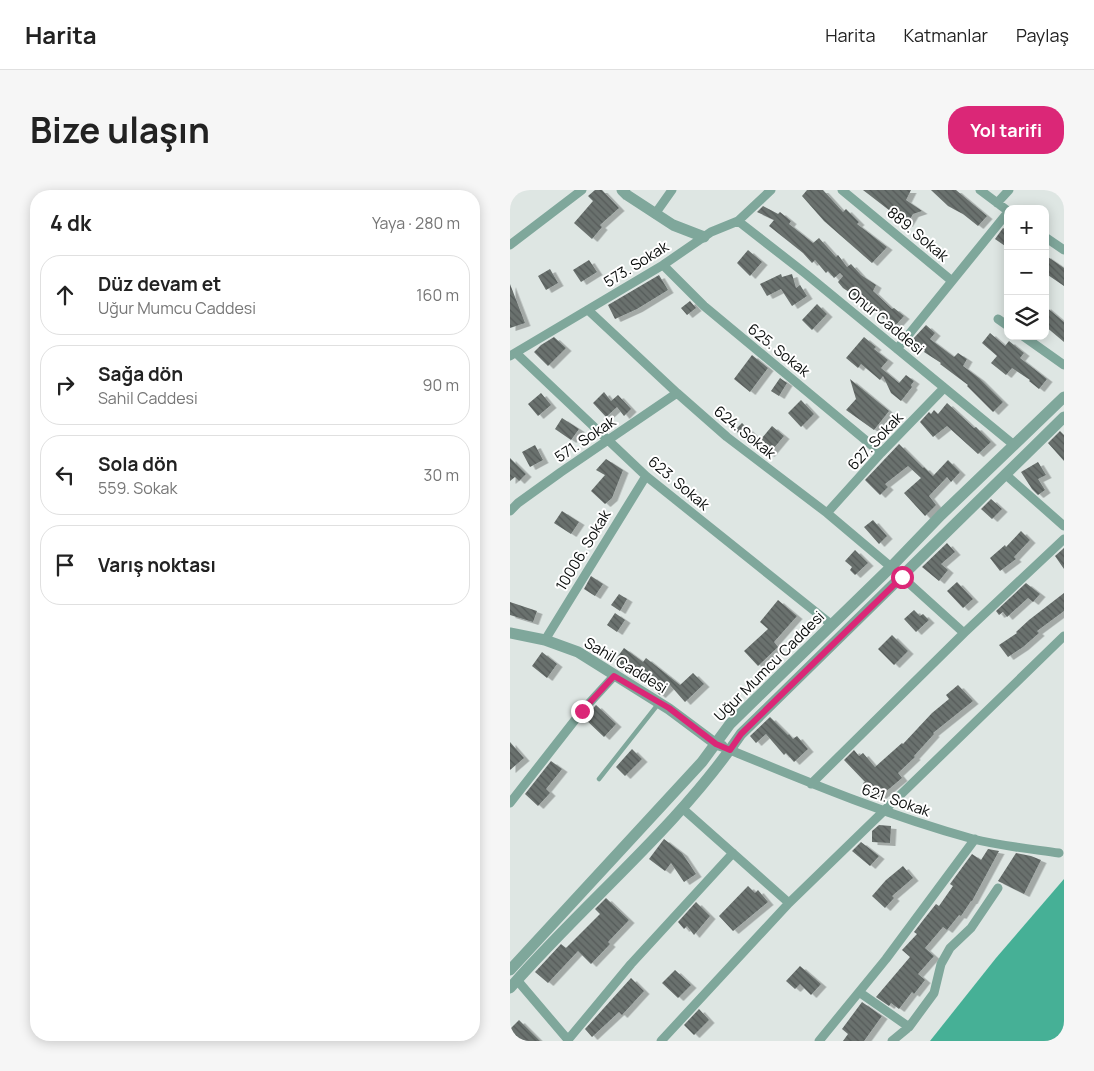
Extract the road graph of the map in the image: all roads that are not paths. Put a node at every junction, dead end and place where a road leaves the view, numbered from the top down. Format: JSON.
{"nodes":[{"id":1,"x":582,"y":190,"type":"edge"},
{"id":2,"x":622,"y":190,"type":"edge"},
{"id":3,"x":672,"y":190,"type":"edge"},
{"id":4,"x":772,"y":190,"type":"edge"},
{"id":5,"x":842,"y":190,"type":"edge"},
{"id":6,"x":980,"y":190,"type":"edge"},
{"id":7,"x":1009,"y":190,"type":"edge"},
{"id":8,"x":997,"y":203,"type":"junction"},
{"id":9,"x":1004,"y":209,"type":"edge"},
{"id":10,"x":655,"y":214,"type":"junction"},
{"id":11,"x":1004,"y":217,"type":"edge"},
{"id":12,"x":738,"y":221,"type":"junction"},
{"id":13,"x":704,"y":237,"type":"junction"},
{"id":14,"x":1049,"y":240,"type":"edge"},
{"id":15,"x":510,"y":246,"type":"edge"},
{"id":16,"x":1064,"y":250,"type":"edge"},
{"id":17,"x":663,"y":265,"type":"junction"},
{"id":18,"x":952,"y":281,"type":"junction"},
{"id":19,"x":588,"y":310,"type":"junction"},
{"id":20,"x":998,"y":319,"type":"dead end"},
{"id":21,"x":1004,"y":323,"type":"edge"},
{"id":22,"x":1028,"y":340,"type":"edge"},
{"id":23,"x":897,"y":350,"type":"junction"},
{"id":24,"x":513,"y":355,"type":"edge"},
{"id":25,"x":1064,"y":366,"type":"edge"},
{"id":26,"x":944,"y":388,"type":"junction"},
{"id":27,"x":677,"y":393,"type":"junction"},
{"id":28,"x":1064,"y":397,"type":"edge"},
{"id":29,"x":1064,"y":416,"type":"edge"},
{"id":30,"x":607,"y":440,"type":"junction"},
{"id":31,"x":1014,"y":445,"type":"junction"},
{"id":32,"x":882,"y":453,"type":"junction"},
{"id":33,"x":1005,"y":474,"type":"junction"},
{"id":34,"x":646,"y":476,"type":"junction"},
{"id":35,"x":510,"y":511,"type":"edge"},
{"id":36,"x":827,"y":513,"type":"junction"},
{"id":37,"x":1064,"y":526,"type":"edge"},
{"id":38,"x":1064,"y":539,"type":"edge"},
{"id":39,"x":891,"y":567,"type":"junction"},
{"id":40,"x":902,"y":577,"type":"junction"},
{"id":41,"x":832,"y":624,"type":"junction"},
{"id":42,"x":510,"y":633,"type":"edge"},
{"id":43,"x":964,"y":633,"type":"junction"},
{"id":44,"x":1064,"y":636,"type":"edge"},
{"id":45,"x":546,"y":640,"type":"junction"},
{"id":46,"x":614,"y":676,"type":"junction"},
{"id":47,"x":659,"y":703,"type":"junction"},
{"id":48,"x":716,"y":744,"type":"junction"},
{"id":49,"x":730,"y":750,"type":"junction"},
{"id":50,"x":599,"y":779,"type":"dead end"},
{"id":51,"x":811,"y":784,"type":"junction"},
{"id":52,"x":510,"y":803,"type":"edge"},
{"id":53,"x":682,"y":808,"type":"junction"},
{"id":54,"x":884,"y":811,"type":"junction"},
{"id":55,"x":975,"y":840,"type":"junction"},
{"id":56,"x":733,"y":853,"type":"junction"},
{"id":57,"x":1059,"y":853,"type":"dead end"},
{"id":58,"x":998,"y":888,"type":"dead end"},
{"id":59,"x":789,"y":903,"type":"junction"},
{"id":60,"x":512,"y":979,"type":"edge"},
{"id":61,"x":859,"y":992,"type":"junction"},
{"id":62,"x":909,"y":1026,"type":"junction"},
{"id":63,"x":568,"y":1041,"type":"edge"},
{"id":64,"x":661,"y":1041,"type":"edge"},
{"id":65,"x":819,"y":1041,"type":"edge"},
{"id":66,"x":892,"y":1041,"type":"edge"}],
"edges":[{"from":1,"to":15,"type":"street"},
{"from":2,"to":10,"type":"street"},
{"from":3,"to":10,"type":"street"},
{"from":4,"to":12,"type":"street","name":"573. Sokak"},
{"from":5,"to":18,"type":"street","name":"889. Sokak"},
{"from":6,"to":8,"type":"street"},
{"from":7,"to":8,"type":"street"},
{"from":8,"to":9,"type":"street"},
{"from":10,"to":13,"type":"street"},
{"from":11,"to":18,"type":"street"},
{"from":12,"to":13,"type":"street","name":"573. Sokak"},
{"from":12,"to":23,"type":"street","name":"Onur Caddesi"},
{"from":13,"to":17,"type":"street","name":"573. Sokak"},
{"from":14,"to":16,"type":"street"},
{"from":17,"to":19,"type":"street","name":"573. Sokak"},
{"from":17,"to":32,"type":"street","name":"625. Sokak"},
{"from":18,"to":23,"type":"street"},
{"from":19,"to":24,"type":"street","name":"573. Sokak"},
{"from":19,"to":27,"type":"street","name":"624. Sokak"},
{"from":20,"to":21,"type":"street"},
{"from":22,"to":25,"type":"street"},
{"from":23,"to":26,"type":"street","name":"Onur Caddesi"},
{"from":24,"to":30,"type":"street","name":"623. Sokak"},
{"from":26,"to":31,"type":"street","name":"Onur Caddesi"},
{"from":26,"to":32,"type":"street","name":"627. Sokak"},
{"from":27,"to":30,"type":"street","name":"571. Sokak"},
{"from":27,"to":36,"type":"street","name":"624. Sokak"},
{"from":28,"to":31,"type":"street","name":"Uğur Mumcu Caddesi"},
{"from":29,"to":33,"type":"street","name":"Uğur Mumcu Caddesi"},
{"from":30,"to":34,"type":"street","name":"623. Sokak"},
{"from":30,"to":35,"type":"street","name":"571. Sokak"},
{"from":31,"to":39,"type":"street","name":"Uğur Mumcu Caddesi"},
{"from":32,"to":36,"type":"street","name":"627. Sokak"},
{"from":33,"to":37,"type":"street"},
{"from":33,"to":40,"type":"street","name":"Uğur Mumcu Caddesi"},
{"from":34,"to":41,"type":"street","name":"623. Sokak"},
{"from":34,"to":45,"type":"street","name":"10006. Sokak"},
{"from":36,"to":39,"type":"street","name":"624. Sokak"},
{"from":38,"to":43,"type":"street"},
{"from":39,"to":41,"type":"street","name":"Uğur Mumcu Caddesi"},
{"from":40,"to":43,"type":"street"},
{"from":40,"to":49,"type":"street","name":"Uğur Mumcu Caddesi"},
{"from":41,"to":48,"type":"street","name":"Uğur Mumcu Caddesi"},
{"from":42,"to":45,"type":"street","name":"Sahil Caddesi"},
{"from":43,"to":51,"type":"street"},
{"from":44,"to":54,"type":"street"},
{"from":45,"to":46,"type":"street","name":"Sahil Caddesi"},
{"from":46,"to":47,"type":"street","name":"Sahil Caddesi"},
{"from":46,"to":52,"type":"street"},
{"from":47,"to":48,"type":"street","name":"Sahil Caddesi"},
{"from":47,"to":50,"type":"lane"},
{"from":48,"to":49,"type":"street","name":"Sahil Caddesi"},
{"from":48,"to":60,"type":"street","name":"Uğur Mumcu Caddesi"},
{"from":49,"to":51,"type":"street","name":"621. Sokak"},
{"from":49,"to":53,"type":"street","name":"Uğur Mumcu Caddesi"},
{"from":51,"to":54,"type":"street","name":"621. Sokak"},
{"from":53,"to":56,"type":"street"},
{"from":53,"to":60,"type":"street","name":"Uğur Mumcu Caddesi"},
{"from":54,"to":55,"type":"street","name":"621. Sokak"},
{"from":54,"to":59,"type":"street"},
{"from":55,"to":57,"type":"street","name":"621. Sokak"},
{"from":55,"to":61,"type":"street"},
{"from":56,"to":59,"type":"street"},
{"from":56,"to":63,"type":"street"},
{"from":58,"to":62,"type":"street"},
{"from":59,"to":64,"type":"street"},
{"from":60,"to":63,"type":"street"},
{"from":61,"to":62,"type":"street"},
{"from":61,"to":65,"type":"street"},
{"from":62,"to":66,"type":"street"}]}
